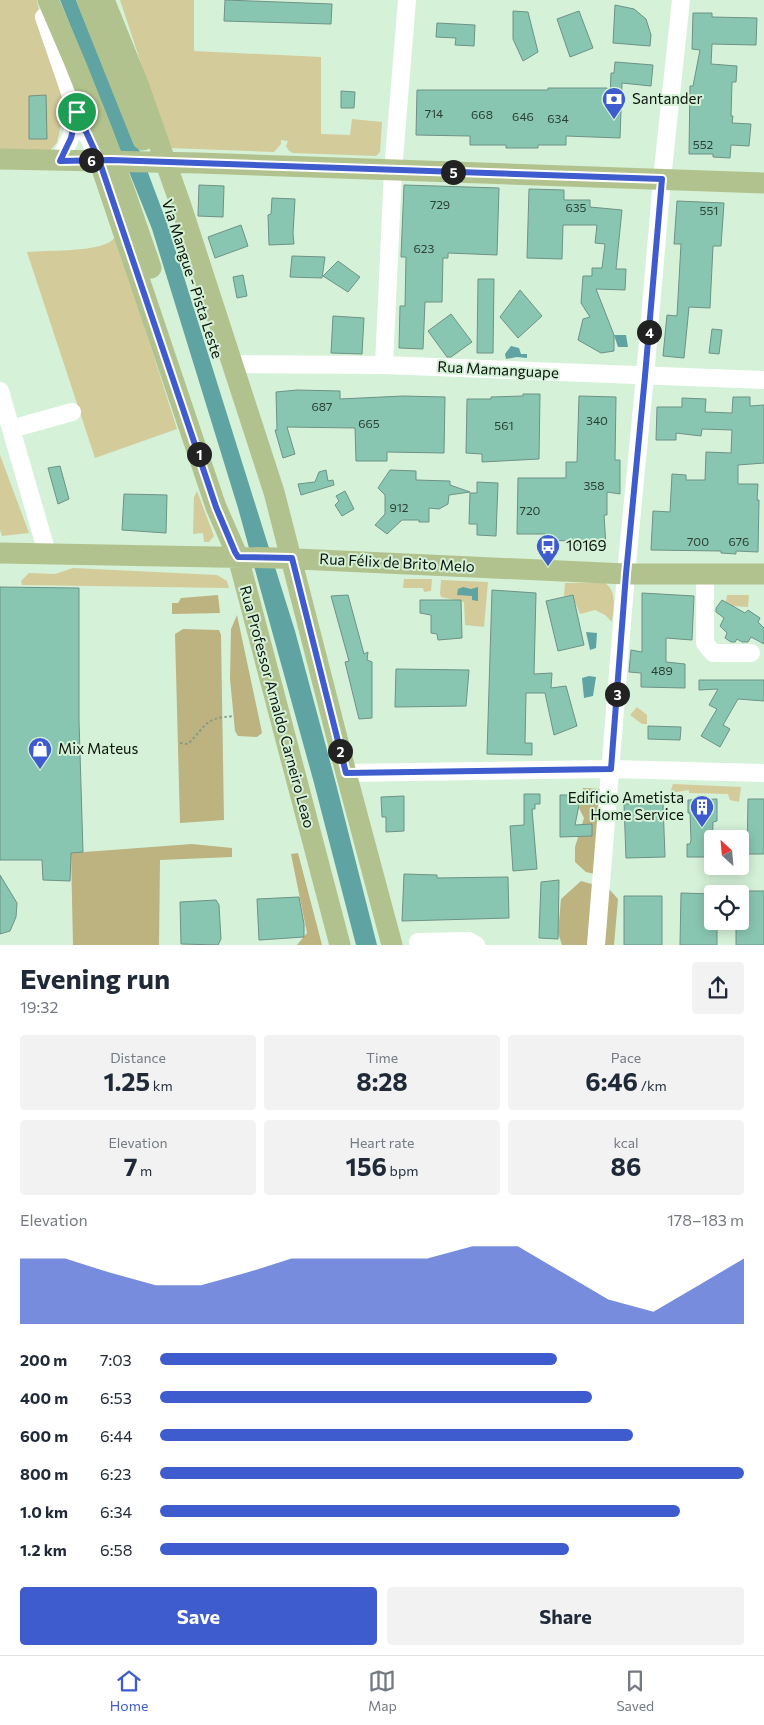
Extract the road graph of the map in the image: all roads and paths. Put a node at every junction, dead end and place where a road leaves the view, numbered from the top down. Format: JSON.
{"nodes":[{"id":1,"x":87,"y":0,"type":"edge"},
{"id":2,"x":104,"y":0,"type":"edge"},
{"id":3,"x":407,"y":0,"type":"edge"},
{"id":4,"x":681,"y":0,"type":"edge"},
{"id":5,"x":46,"y":8,"type":"edge"},
{"id":6,"x":77,"y":112,"type":"junction"},
{"id":7,"x":0,"y":159,"type":"edge"},
{"id":8,"x":105,"y":160,"type":"junction"},
{"id":9,"x":60,"y":161,"type":"junction"},
{"id":10,"x":162,"y":163,"type":"junction"},
{"id":11,"x":393,"y":171,"type":"junction"},
{"id":12,"x":662,"y":179,"type":"junction"},
{"id":13,"x":764,"y":183,"type":"edge"},
{"id":14,"x":233,"y":364,"type":"junction"},
{"id":15,"x":384,"y":365,"type":"junction"},
{"id":16,"x":645,"y":376,"type":"junction"},
{"id":17,"x":764,"y":380,"type":"edge"},
{"id":18,"x":0,"y":391,"type":"edge"},
{"id":19,"x":72,"y":412,"type":"dead end"},
{"id":20,"x":11,"y":429,"type":"junction"},
{"id":21,"x":0,"y":553,"type":"edge"},
{"id":22,"x":47,"y":553,"type":"junction"},
{"id":23,"x":242,"y":557,"type":"junction"},
{"id":24,"x":284,"y":558,"type":"junction"},
{"id":25,"x":706,"y":573,"type":"junction"},
{"id":26,"x":626,"y":574,"type":"junction"},
{"id":27,"x":764,"y":574,"type":"edge"},
{"id":28,"x":751,"y":653,"type":"dead end"},
{"id":29,"x":234,"y":716,"type":"dead end"},
{"id":30,"x":180,"y":743,"type":"dead end"},
{"id":31,"x":611,"y":769,"type":"junction"},
{"id":32,"x":346,"y":773,"type":"junction"},
{"id":33,"x":764,"y":773,"type":"edge"},
{"id":34,"x":418,"y":942,"type":"dead end"},
{"id":35,"x":340,"y":945,"type":"edge"},
{"id":36,"x":392,"y":945,"type":"edge"},
{"id":37,"x":476,"y":945,"type":"edge"},
{"id":38,"x":596,"y":945,"type":"edge"}],
"edges":[{"from":1,"to":24,"type":"main road","name":"Via Mangue - Pista Leste"},
{"from":2,"to":10,"type":"main road"},
{"from":3,"to":11,"type":"street"},
{"from":4,"to":12,"type":"street"},
{"from":5,"to":6,"type":"street"},
{"from":5,"to":23,"type":"main road"},
{"from":6,"to":8,"type":"street"},
{"from":6,"to":9,"type":"street"},
{"from":7,"to":9,"type":"main road"},
{"from":8,"to":9,"type":"main road"},
{"from":8,"to":10,"type":"main road"},
{"from":8,"to":23,"type":"main road","name":"Rua Professor Arnaldo Carneiro Leao"},
{"from":10,"to":11,"type":"main road"},
{"from":10,"to":14,"type":"main road"},
{"from":11,"to":12,"type":"main road"},
{"from":11,"to":15,"type":"street"},
{"from":12,"to":13,"type":"main road"},
{"from":12,"to":16,"type":"street"},
{"from":14,"to":15,"type":"street","name":"Rua Mamanguape"},
{"from":14,"to":24,"type":"main road"},
{"from":15,"to":16,"type":"street","name":"Rua Mamanguape"},
{"from":16,"to":17,"type":"street","name":"Rua Mamanguape"},
{"from":16,"to":26,"type":"street"},
{"from":18,"to":20,"type":"street"},
{"from":19,"to":20,"type":"street"},
{"from":20,"to":22,"type":"street"},
{"from":21,"to":22,"type":"main road","name":"Rua Félix de Brito Melo"},
{"from":22,"to":23,"type":"main road","name":"Rua Félix de Brito Melo"},
{"from":23,"to":24,"type":"main road","name":"Rua Félix de Brito Melo"},
{"from":23,"to":35,"type":"main road","name":"Rua Professor Arnaldo Carneiro Leao"},
{"from":24,"to":26,"type":"main road","name":"Rua Félix de Brito Melo"},
{"from":24,"to":32,"type":"main road"},
{"from":25,"to":26,"type":"main road","name":"Rua Félix de Brito Melo"},
{"from":25,"to":27,"type":"main road","name":"Rua Félix de Brito Melo"},
{"from":25,"to":28,"type":"street"},
{"from":26,"to":31,"type":"street"},
{"from":29,"to":30,"type":"path"},
{"from":31,"to":32,"type":"street"},
{"from":31,"to":33,"type":"street"},
{"from":31,"to":38,"type":"street"},
{"from":32,"to":36,"type":"main road"},
{"from":34,"to":37,"type":"street"}]}
